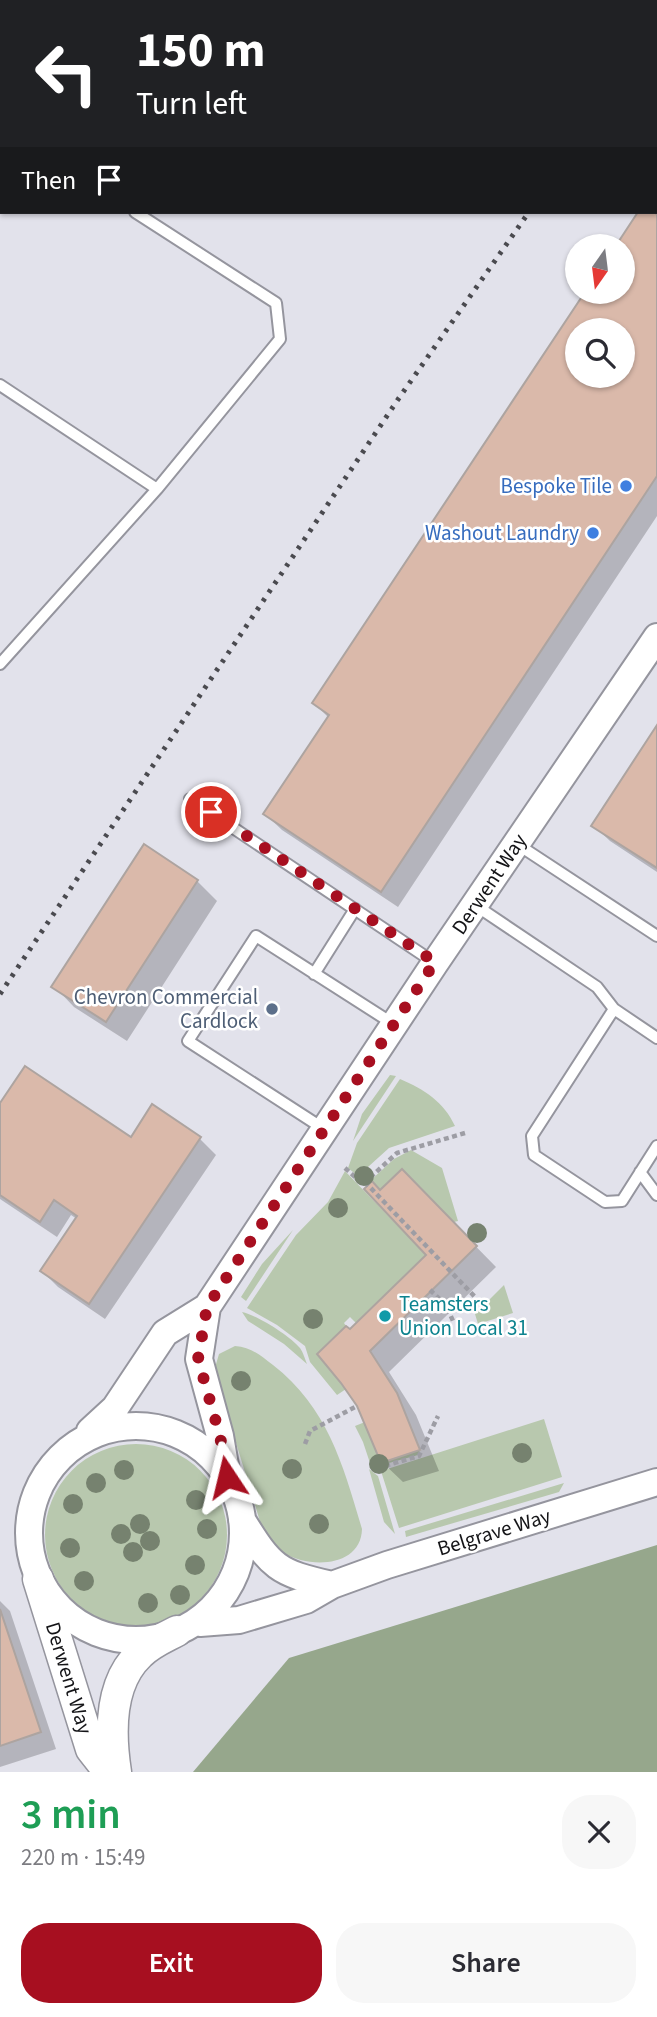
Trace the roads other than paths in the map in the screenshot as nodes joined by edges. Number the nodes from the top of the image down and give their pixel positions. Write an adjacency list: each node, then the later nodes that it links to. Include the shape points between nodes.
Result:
1 (138, 214): 3 (lane, via 276,303 280,339)
2 (0, 385): 3 (lane)
3 (157, 489): 5 (lane)
4 (657, 637): 7 (street, Derwent Way)
5 (0, 664)
6 (190, 799): 9 (lane)
7 (517, 844): 8 (street, Derwent Way); 10 (lane)
8 (475, 905): 11 (street, Derwent Way); 13 (lane, via 597,987)
9 (355, 909): 11 (lane); 12 (lane)
10 (657, 936)
11 (435, 962): 14 (street, Derwent Way)
12 (314, 974): 14 (lane); 16 (lane, via 256,936 188,1041)
13 (614, 1009): 15 (lane); 18 (lane, via 532,1136 534,1155 606,1202 622,1200)
14 (396, 1026): 16 (street, Derwent Way)
15 (657, 1038)
16 (326, 1131): 20 (street, Derwent Way)
17 (657, 1146): 18 (lane)
18 (640, 1172): 19 (lane)
19 (657, 1195)
20 (207, 1307): 21 (street, Derwent Way, via 165,1333 115,1408); 22 (street, Derwent Way, via 198,1359)
21 (78, 1442): 22 (street, via 118,1427 158,1428 195,1444); 25 (street, via 51,1465 30,1509 28,1547)
22 (227, 1477): 24 (street)
23 (657, 1482): 26 (street, Belgrave Way)
24 (242, 1520): 26 (street, via 265,1557 284,1571); 27 (street, via 239,1562 226,1597)
25 (38, 1579): 27 (street, via 65,1614 104,1636 140,1639); 28 (main road, Derwent Way, via 91,1749)
26 (332, 1585): 27 (street, Belgrave Way, via 306,1600 239,1620)
27 (188, 1627): 29 (main road, Derwent Way, via 138,1655 126,1675 113,1714)
28 (109, 1772)
29 (116, 1772)

